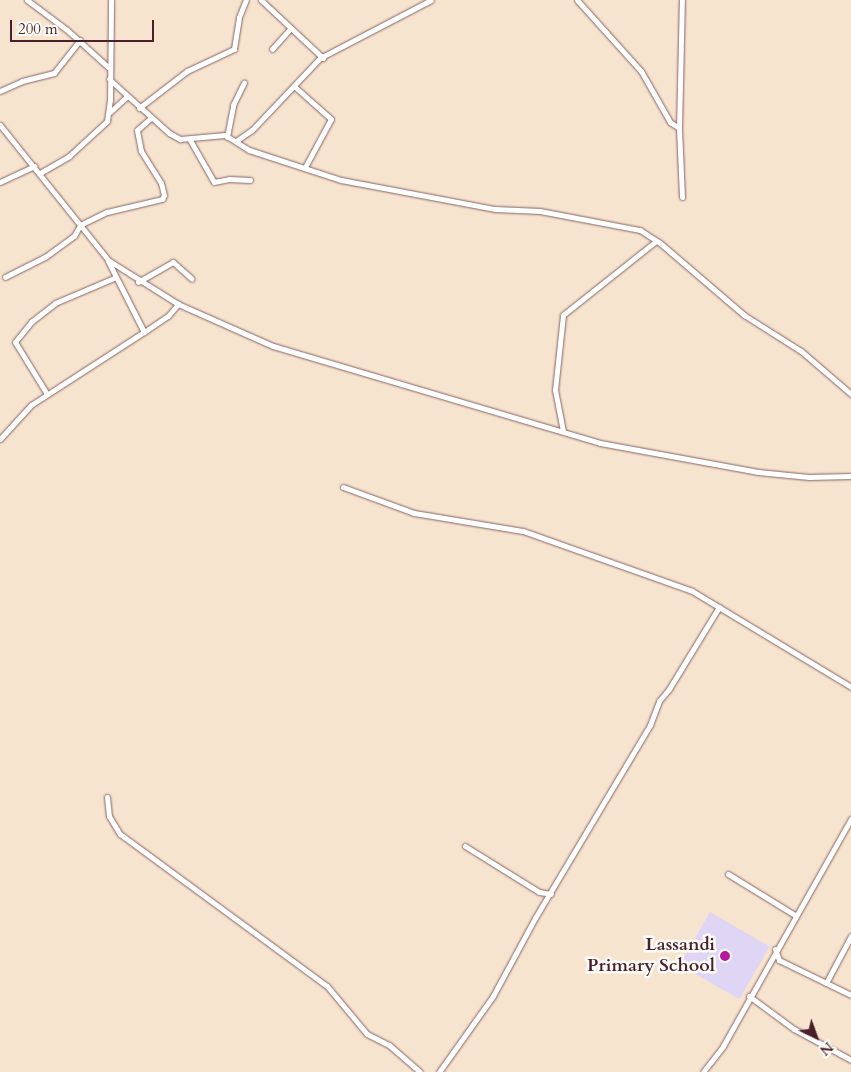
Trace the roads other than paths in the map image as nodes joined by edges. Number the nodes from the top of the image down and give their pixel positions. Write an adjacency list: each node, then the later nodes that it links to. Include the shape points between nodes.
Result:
1 (27, 0): 9 (street)
2 (111, 0): 12 (street)
3 (246, 0): 18 (street, via 239,17 234,49 187,71)
4 (262, 0): 8 (street)
5 (431, 0): 11 (street)
6 (576, 0): 21 (street, via 641,71 670,122)
7 (682, 0): 21 (street)
8 (291, 28): 10 (street); 11 (street)
9 (80, 40): 12 (street); 16 (street, via 54,73)
10 (272, 49)
11 (322, 58): 15 (street)
12 (109, 68): 13 (street)
13 (109, 79): 17 (street); 19 (street)
14 (244, 82): 23 (street, via 233,105)
15 (295, 87): 25 (street); 27 (street, via 331,119)
16 (0, 91)
17 (127, 96): 18 (street); 19 (street)
18 (139, 108): 20 (street)
19 (110, 112): 28 (street, via 100,130 69,156)
20 (151, 118): 24 (street, via 169,133); 32 (street, via 137,130 141,151 161,183 162,199 107,212)
21 (679, 128): 31 (street)
22 (1, 129): 26 (street)
23 (227, 137): 24 (street, via 211,135); 25 (street)
24 (190, 140): 29 (street, via 214,182)
25 (236, 141): 27 (street, via 249,150)
26 (34, 166): 28 (street); 30 (street)
27 (305, 168): 33 (street, via 341,180 495,209 540,211 640,230)
28 (40, 173): 32 (street)
29 (250, 180)
30 (0, 182)
31 (682, 197)
32 (80, 225): 34 (street); 35 (street, via 74,236 45,257)
33 (656, 241): 42 (street, via 744,315 801,351); 43 (street, via 563,315 555,390)
34 (108, 260): 36 (street); 38 (street)
35 (5, 276)
36 (114, 278): 40 (street); 41 (street, via 56,303 31,322 15,342)
37 (192, 279): 38 (street, via 173,262)
38 (138, 282): 39 (street)
39 (178, 304): 40 (street, via 168,316); 43 (street, via 273,346 539,427)
40 (144, 332): 41 (street)
41 (47, 394): 44 (street, via 31,405)
42 (851, 394)
43 (563, 431): 45 (street, via 600,443 758,472 809,477)
44 (0, 439)
45 (851, 476)
46 (343, 487): 47 (street, via 414,513 523,531 692,591)
47 (719, 607): 48 (street); 53 (street, via 659,700 650,725)
48 (851, 687)
49 (108, 797): 63 (street, via 109,816 120,834 327,986 367,1034 389,1045)
50 (851, 819): 54 (street)
51 (466, 846): 53 (street, via 539,892)
52 (728, 874): 54 (street)
53 (551, 894): 64 (street, via 492,996)
54 (795, 915): 56 (street)
55 (851, 936): 59 (street)
56 (775, 949): 57 (street); 58 (street)
57 (779, 960): 58 (street); 59 (street)
58 (766, 966): 61 (street)
59 (826, 983): 60 (street)
60 (851, 995)
61 (749, 996): 62 (street, via 794,1029); 65 (street, via 723,1046)
62 (851, 1060)
63 (420, 1072)
64 (439, 1072)
65 (703, 1072)

